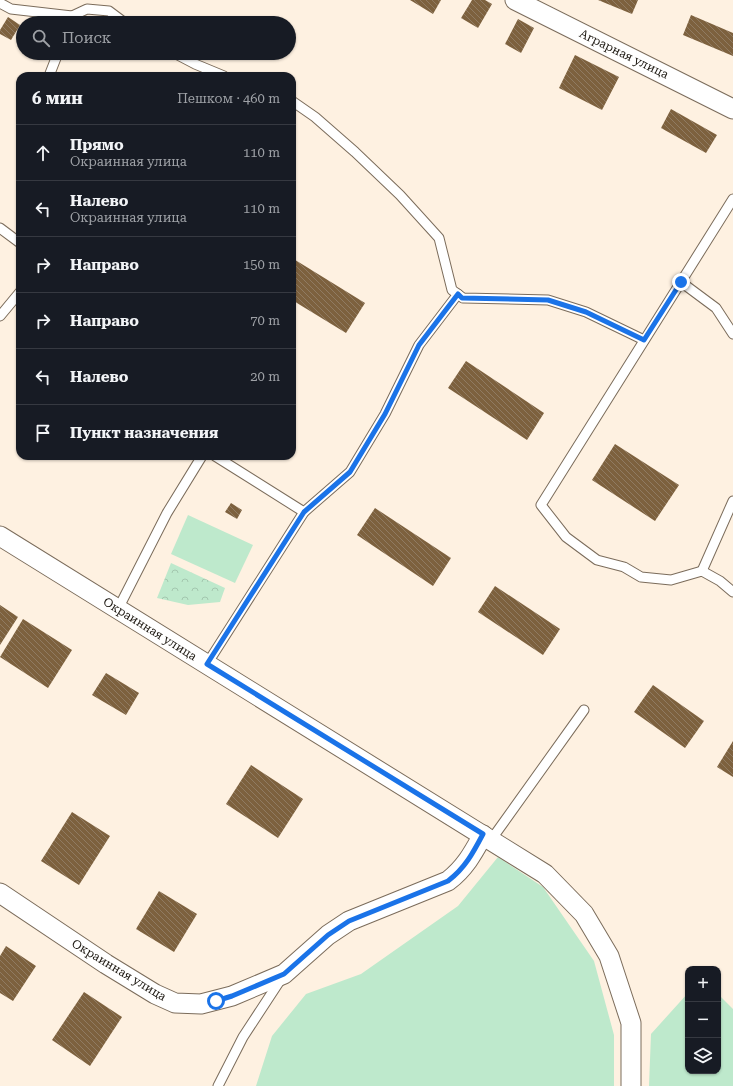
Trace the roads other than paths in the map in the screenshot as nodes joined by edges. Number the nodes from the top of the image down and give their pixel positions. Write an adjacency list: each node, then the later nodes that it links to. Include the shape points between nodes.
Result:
1 (515, 0): 11 (street, Аграрная улица)
2 (0, 3): 3 (lane, via 11,9)
3 (53, 16)
4 (76, 16): 5 (lane, via 88,9 109,11)
5 (116, 16)
6 (55, 60): 8 (lane)
7 (187, 60): 9 (lane)
8 (51, 72)
9 (214, 72)
10 (296, 104): 16 (lane, via 355,152 400,195 439,238 452,290)
11 (733, 108)
12 (733, 199): 15 (lane)
13 (0, 228): 14 (lane)
14 (16, 240)
15 (681, 282): 19 (lane, via 716,308); 20 (lane)
16 (458, 294): 20 (lane, via 462,298 548,300 586,312); 24 (lane, via 419,345 385,414 350,472)
17 (16, 297): 18 (lane)
18 (0, 316)
19 (733, 334)
20 (644, 340): 26 (lane, via 541,504 566,536 598,560 624,567 642,577 671,580)
21 (200, 460): 28 (lane, via 167,514)
22 (221, 460): 24 (lane)
23 (733, 501): 26 (lane)
24 (304, 512): 29 (lane)
25 (0, 536): 28 (street, Окраинная улица)
26 (702, 571): 27 (lane)
27 (733, 592)
28 (118, 609): 29 (street, Окраинная улица)
29 (207, 664): 31 (street, Окраинная улица)
30 (584, 710): 31 (lane)
31 (487, 837): 33 (street, Окраинная улица, via 460,872 448,881 349,921 328,935); 35 (street, Окраинная улица, via 545,874 584,914 608,956 630,1023)
32 (0, 893): 33 (street, Окраинная улица, via 106,964 155,994 175,1003 201,1004 216,1001)
33 (284, 974): 34 (lane, via 243,1037)
34 (218, 1086)
35 (632, 1086)

